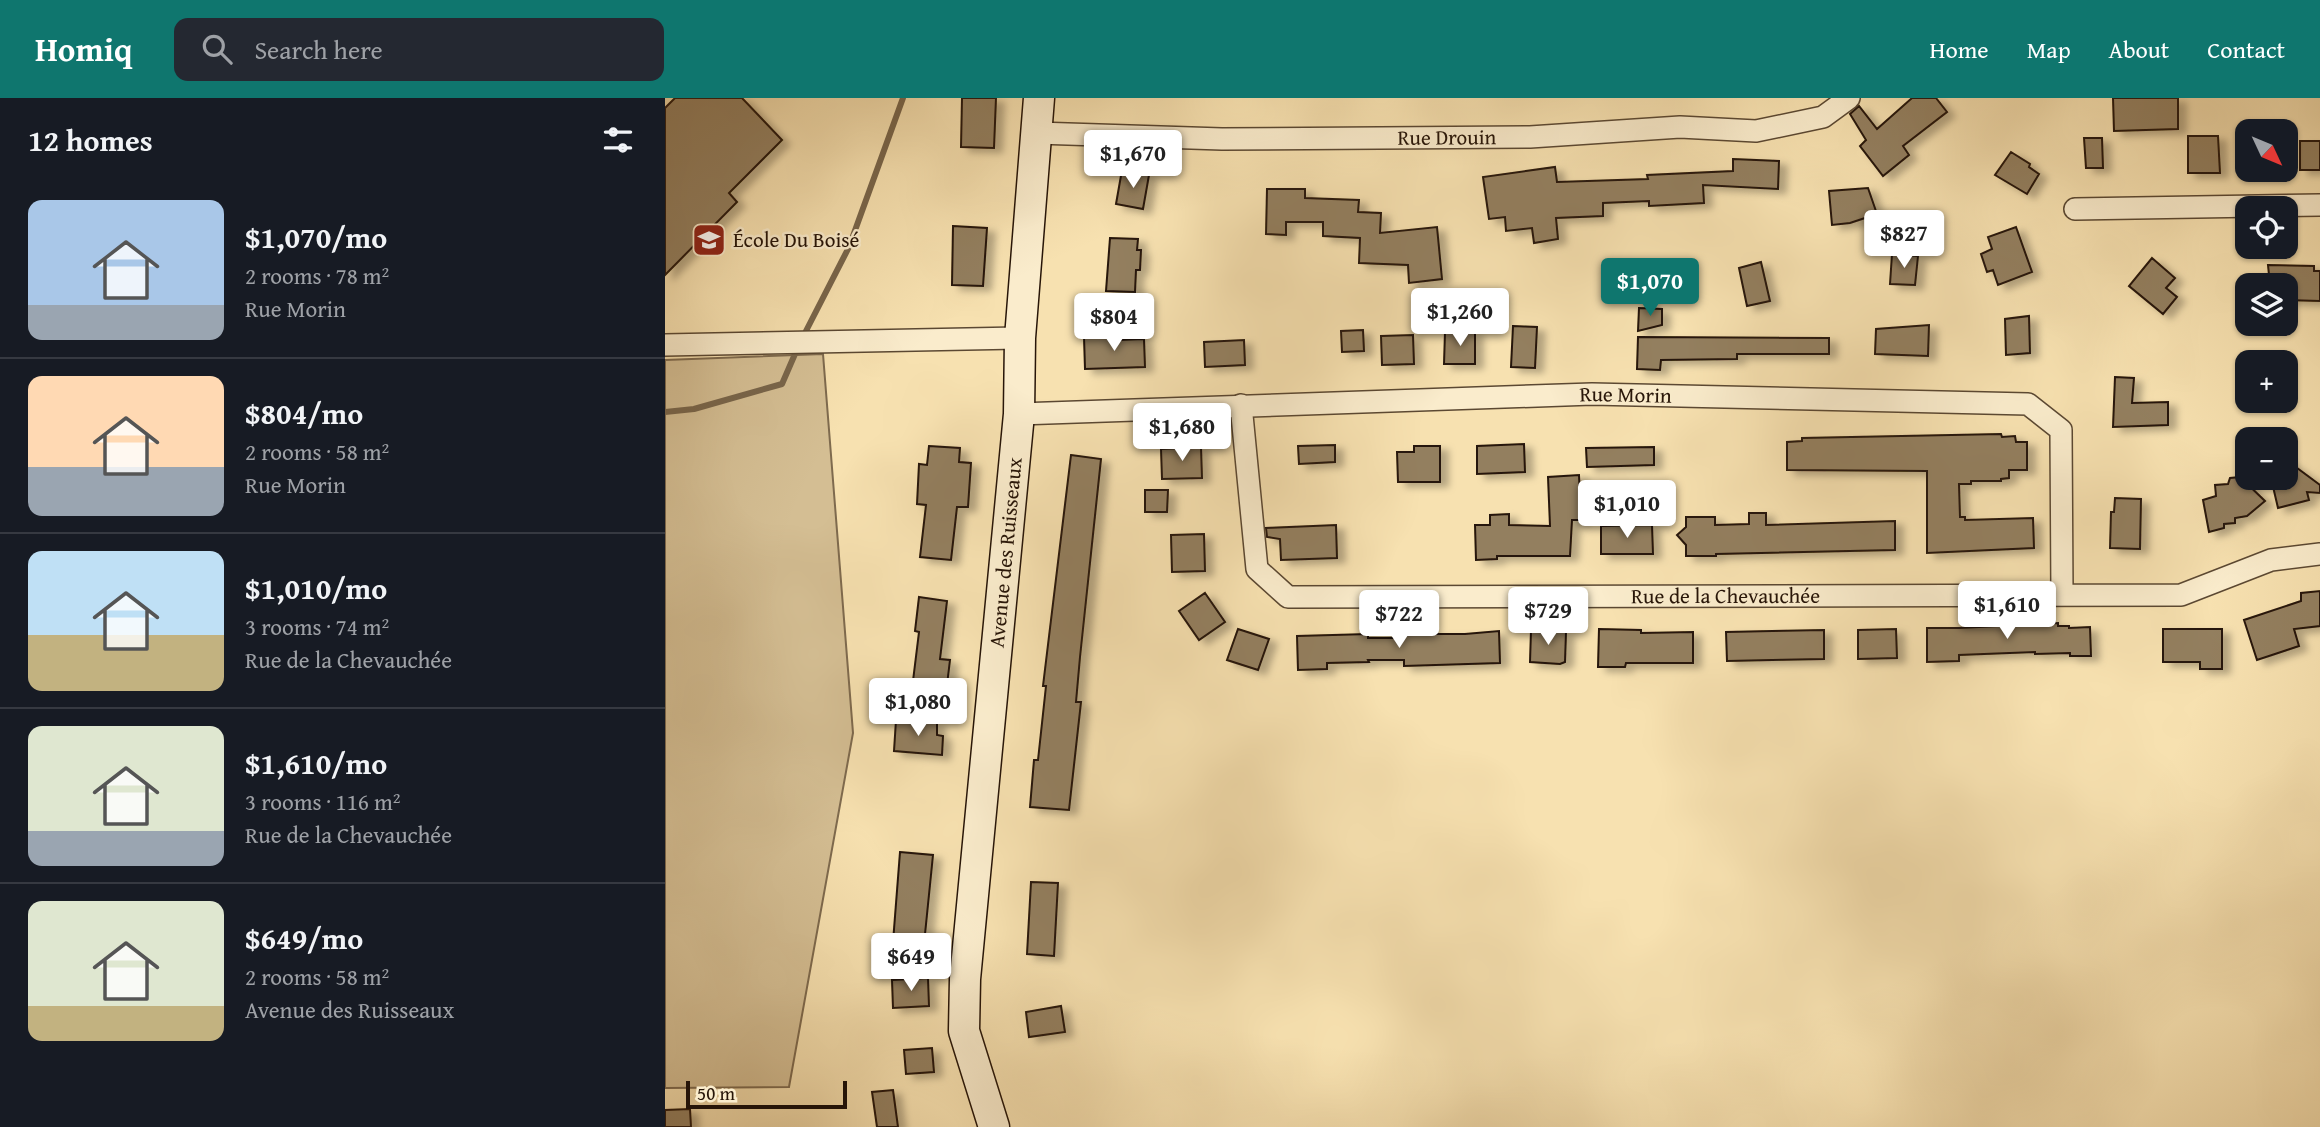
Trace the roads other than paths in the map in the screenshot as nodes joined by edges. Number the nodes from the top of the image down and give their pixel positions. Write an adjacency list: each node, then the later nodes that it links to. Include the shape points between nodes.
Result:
1 (1039, 98): 3 (street, Avenue des Ruisseaux)
2 (1849, 98): 3 (street, Rue Drouin, via 1823,117 1756,131 1679,127 1530,137 1235,139)
3 (1037, 133): 6 (street, Avenue des Ruisseaux)
4 (2320, 205): 5 (street)
5 (2075, 209)
6 (1020, 338): 7 (street); 9 (street, Avenue des Ruisseaux)
7 (665, 345)
8 (1241, 405): 9 (street, Rue Morin); 11 (street, Rue de la Chevauchée, via 1257,569 1288,597); 11 (street, Rue Morin, via 1592,394 2028,404 2061,430)
9 (1019, 414): 12 (street, Avenue des Ruisseaux, via 965,979 964,1031)
10 (2320, 554): 11 (street, Rue de la Chevauchée, via 2271,560 2181,595)
11 (2062, 594)
12 (994, 1127)

